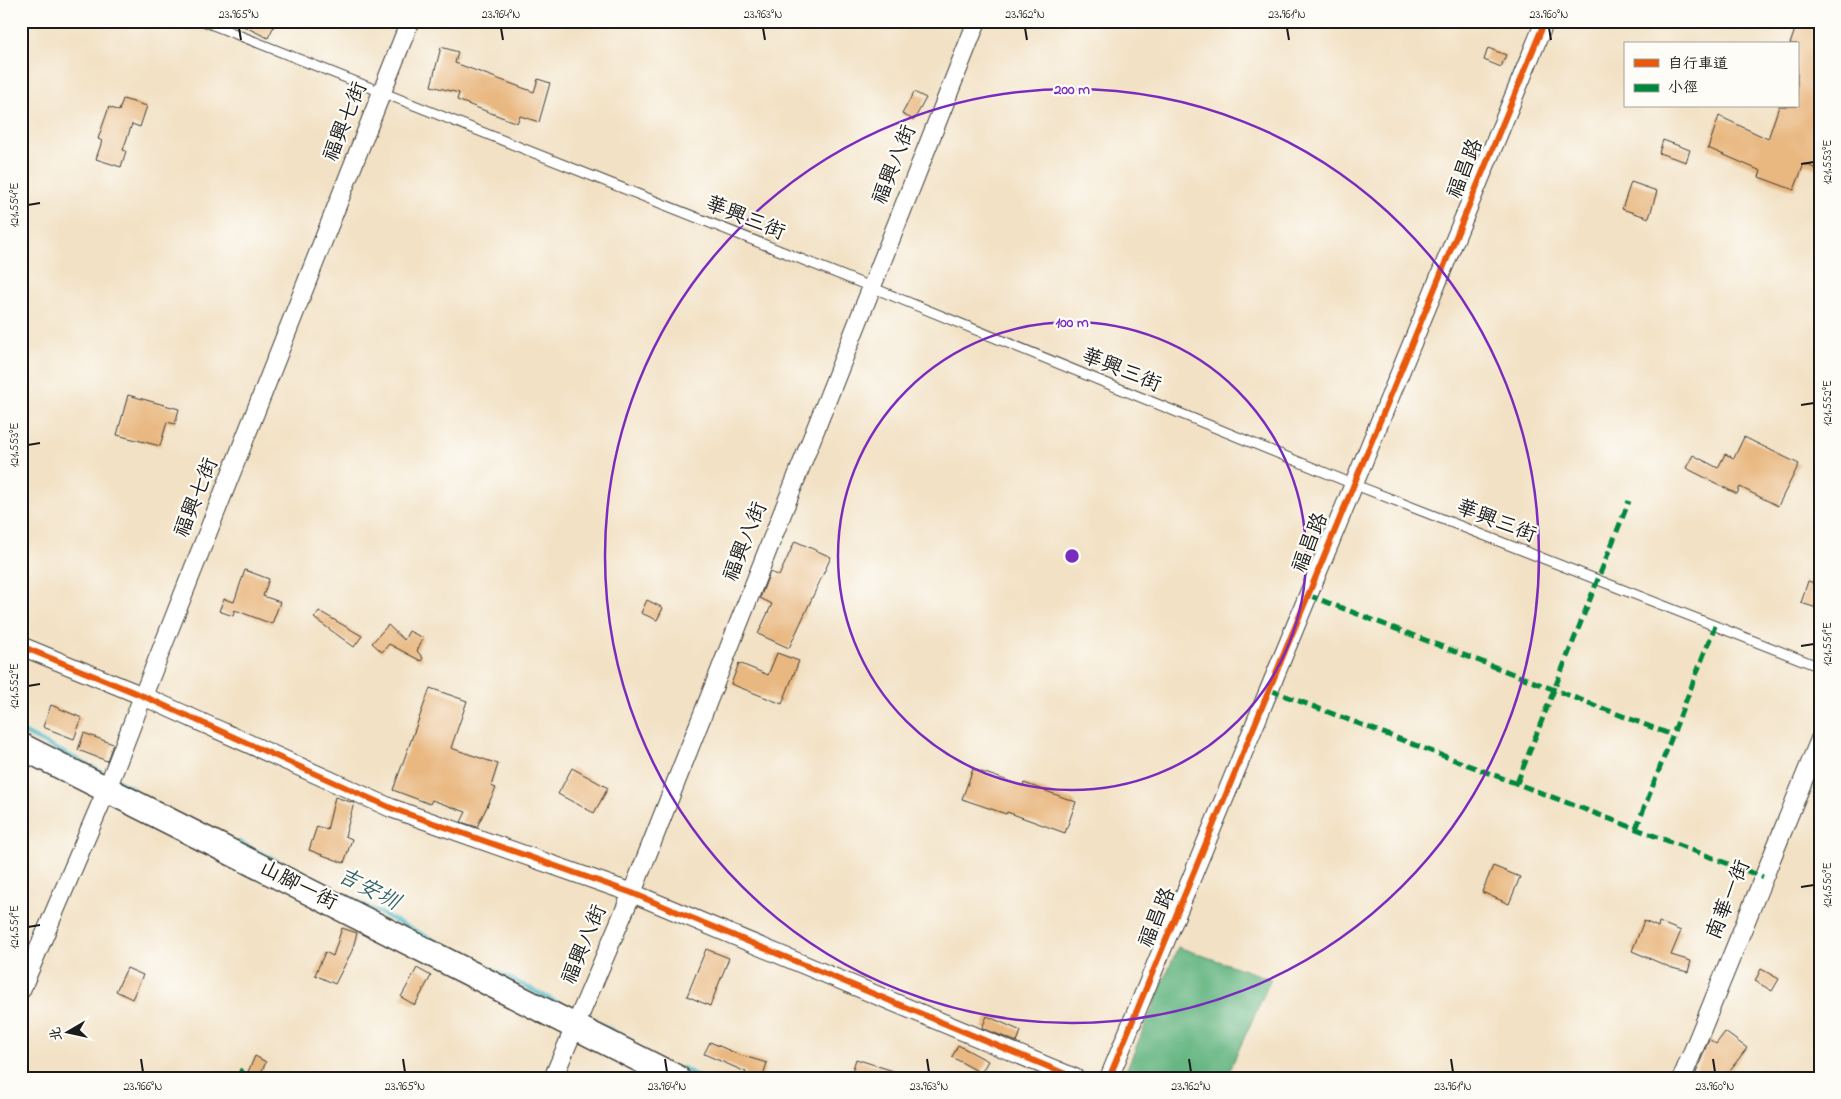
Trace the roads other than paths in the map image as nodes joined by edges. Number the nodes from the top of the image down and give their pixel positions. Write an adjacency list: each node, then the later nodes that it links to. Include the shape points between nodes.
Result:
1 (203, 21): 5 (lane, 華興三街)
2 (410, 21): 5 (street, 福興七街)
3 (977, 21): 6 (street, 福興八街)
4 (1544, 21): 7 (street, 福昌路)
5 (382, 93): 6 (lane, 華興三街); 10 (street, 福興七街)
6 (871, 287): 7 (lane, 華興三街); 14 (street, 福興八街)
7 (1353, 484): 9 (lane, 華興三街); 20 (street, 福昌路)
8 (21, 646): 10 (street)
9 (1820, 668)
10 (143, 696): 13 (street, 福興七街); 14 (street, via 391,808)
11 (1820, 739): 21 (street, 南華一街)
12 (21, 746): 13 (street, 山腳一街)
13 (110, 782): 15 (street, 福興七街); 16 (street, 山腳一街)
14 (632, 892): 16 (street, 福興八街); 19 (street)
15 (21, 990)
16 (579, 1017): 17 (street, 福興八街); 18 (street, 山腳一街)
17 (553, 1078)
18 (677, 1078)
19 (1075, 1078)
20 (1109, 1078)
21 (1682, 1078)

